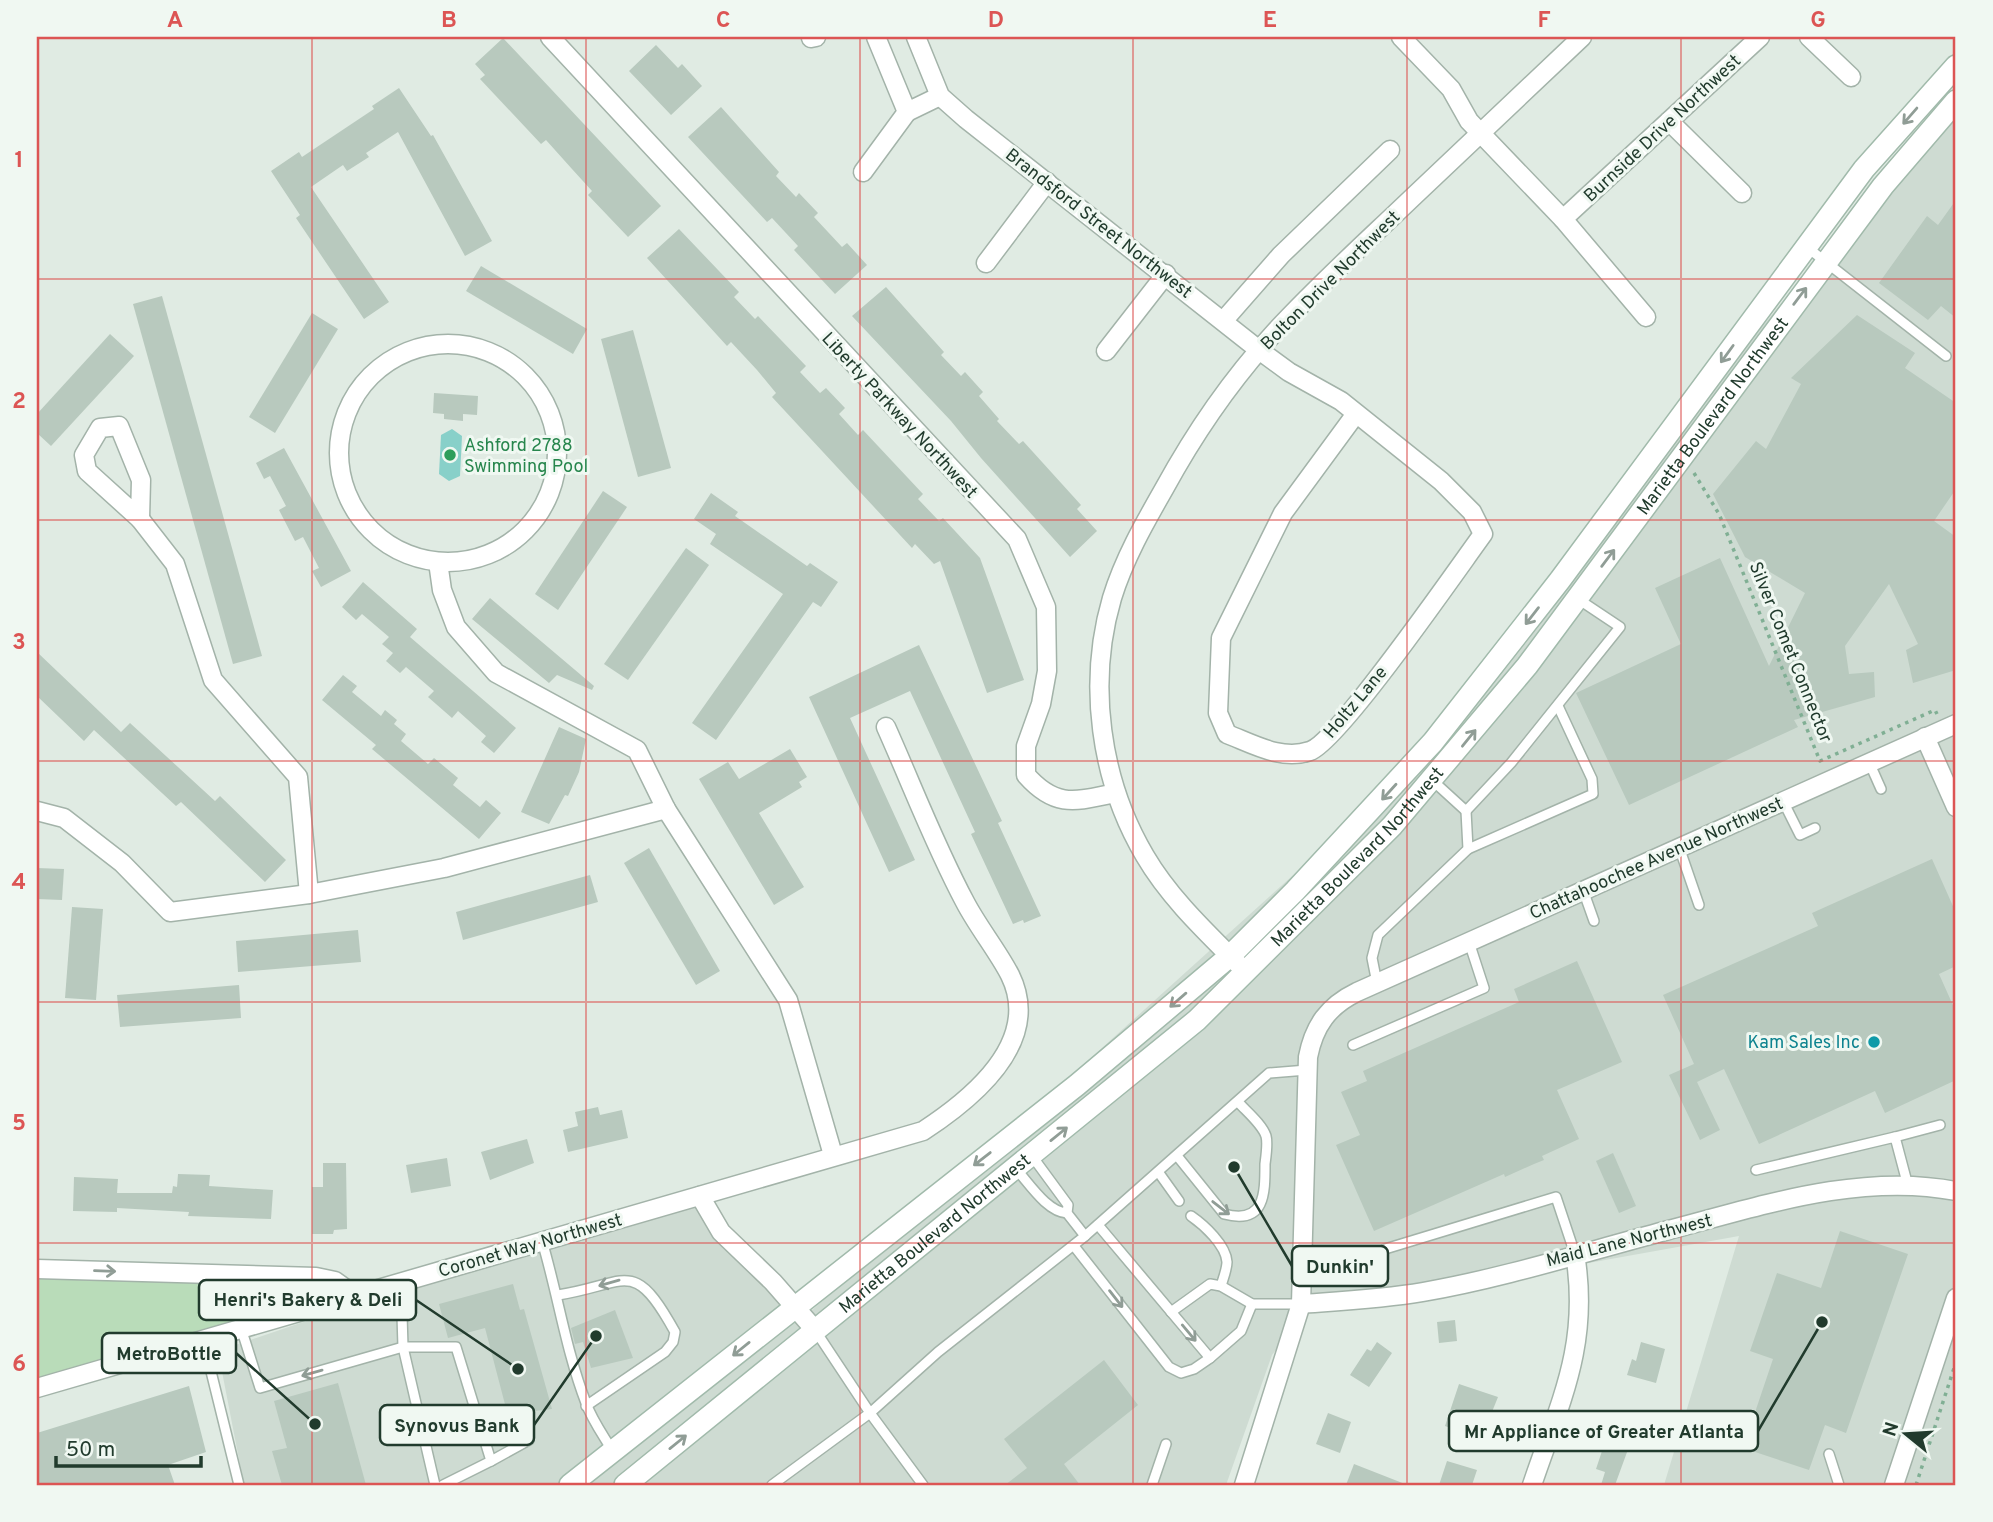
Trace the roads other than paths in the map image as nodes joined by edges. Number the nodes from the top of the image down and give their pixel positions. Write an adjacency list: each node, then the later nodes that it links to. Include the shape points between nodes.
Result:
1 (550, 37): 42 (street, Liberty Parkway Northwest, via 1017,539 1046,607 1047,671 1026,746 1026,775 1041,791 1063,801)
2 (876, 37): 12 (street)
3 (916, 37): 10 (street)
4 (1401, 37): 16 (street, via 1451,89)
5 (1583, 37): 16 (street, Bolton Drive Northwest)
6 (1760, 37): 13 (street, Burnside Drive Northwest)
7 (1809, 37): 9 (street)
8 (1956, 66): 22 (main road, one-way to 22, via 1864,169)
9 (1851, 78)
10 (940, 96): 12 (street); 19 (street, Brandsford Street Northwest)
11 (1956, 101): 15 (main road, Marietta Boulevard Northwest)
12 (907, 112): 18 (street)
13 (1669, 121): 20 (street); 21 (street, Burnside Drive Northwest)
14 (1956, 122): 15 (lane)
15 (1934, 124): 24 (main road, Marietta Boulevard Northwest)
16 (1480, 133): 21 (street); 28 (street, Bolton Drive Northwest, via 1306,298)
17 (1390, 150): 27 (street, via 1281,255)
18 (863, 172)
19 (1047, 182): 23 (street); 25 (street, Brandsford Street Northwest)
20 (1742, 193)
21 (1563, 219): 26 (street)
22 (1807, 246): 24 (lane); 56 (main road, one-way to 56, via 1560,580 1433,742)
23 (986, 263)
24 (1825, 263): 30 (lane); 34 (main road, Marietta Boulevard Northwest, one-way to 24)
25 (1166, 274): 27 (street, Brandsford Street Northwest); 29 (street)
26 (1646, 317)
27 (1224, 320): 28 (street, Brandsford Street Northwest)
28 (1259, 350): 31 (street, Holtz Lane, via 1341,401); 42 (street, Bolton Drive Northwest, via 1181,457 1133,545 1112,597 1100,693)
29 (1106, 351)
30 (1946, 356)
31 (1355, 415): 31 (street, Holtz Lane, via 1440,481 1472,512 1483,534 1394,657 1334,730 1312,751 1283,755 1227,734 1218,713 1221,638 1283,513)
32 (140, 519): 32 (street, via 87,471 84,455 100,428 119,426 127,443 141,480); 52 (street, via 175,564 214,680 298,777)
33 (438, 562): 33 (street, via 396,550 363,522 343,483 340,439 355,398 384,365 423,347 466,345 505,360 536,388 554,426 556,467 543,507 516,538 480,558); 45 (street, via 442,590 456,627 496,673 637,750)
34 (1578, 599): 35 (lane, via 1620,627); 40 (main road, Marietta Boulevard Northwest, one-way to 34)
35 (1558, 706): 47 (lane); 50 (lane, via 1592,779 1593,794)
36 (886, 727): 64 (street, Coronet Way Northwest, via 965,903 1010,976 1019,1005 1012,1043 985,1083 960,1107 923,1131)
37 (1950, 727): 38 (street, Chattahoochee Avenue Northwest)
38 (1926, 737): 39 (street, Chattahoochee Avenue Northwest); 44 (street)
39 (1869, 762): 41 (lane); 43 (street, Chattahoochee Avenue Northwest)
40 (1432, 780): 47 (lane); 57 (main road, Marietta Boulevard Northwest)
41 (1881, 789)
42 (1116, 793): 56 (street, Bolton Drive Northwest, via 1144,855 1160,878)
43 (1783, 801): 48 (lane, via 1800,835); 49 (street, Chattahoochee Avenue Northwest)
44 (1956, 807)
45 (666, 809): 52 (street, via 444,869); 64 (street, via 788,1000)
46 (37, 811): 52 (street, via 64,818 122,863 170,912)
47 (1466, 811): 50 (lane)
48 (1815, 828)
49 (1679, 847): 51 (street, Chattahoochee Avenue Northwest); 53 (lane)
50 (1468, 849): 58 (lane, via 1378,935 1372,958)
51 (1583, 890): 54 (lane); 55 (street, Chattahoochee Avenue Northwest)
52 (309, 894)
53 (1699, 905)
54 (1594, 921)
55 (1469, 942): 58 (street, Chattahoochee Avenue Northwest); 59 (lane, via 1484,988)
56 (1230, 956): 57 (street, Bolton Drive Northwest); 89 (main road, one-way to 89, via 1077,1085)
57 (1247, 973): 66 (main road, Marietta Boulevard Northwest, one-way to 57)
58 (1377, 983): 60 (street, Chattahoochee Avenue Northwest, via 1328,1011 1312,1037)
59 (1353, 1045)
60 (1307, 1070): 61 (lane, via 1269,1073); 88 (street, Chattahoochee Avenue Northwest)
61 (1238, 1101): 65 (lane); 65 (lane, one-way to 61, via 1224,1214 1235,1217 1255,1211 1265,1189 1266,1136)
62 (1940, 1125): 63 (lane)
63 (1895, 1137): 67 (lane); 69 (lane)
64 (832, 1156): 71 (street, Coronet Way Northwest)
65 (1178, 1157): 68 (lane)
66 (1024, 1162): 73 (lane, via 1068,1205); 73 (lane, via 1050,1206); 92 (main road, Marietta Boulevard Northwest)
67 (1756, 1170)
68 (1159, 1173): 72 (lane); 75 (lane)
69 (1908, 1186): 70 (street, Maid Lane Northwest); 80 (street, Maid Lane Northwest, via 1850,1188 1766,1205)
70 (1956, 1192)
71 (700, 1196): 77 (street, Coronet Way Northwest); 89 (street, via 721,1232)
72 (1182, 1199)
73 (1067, 1213): 76 (lane)
74 (1194, 1213): 83 (lane, via 1222,1248 1227,1262)
75 (1098, 1225): 76 (lane); 90 (lane)
76 (1085, 1236): 78 (lane)
77 (542, 1241): 82 (street, Coronet Way Northwest); 84 (lane)
78 (1074, 1246): 95 (lane, one-way to 95, via 1169,1367 1181,1373); 98 (lane, via 938,1352)
79 (1385, 1249): 80 (lane, via 1556,1197)
80 (1576, 1254): 88 (street, Maid Lane Northwest, via 1424,1292); 113 (street, via 1581,1315 1577,1347)
81 (37, 1269): 85 (street, one-way to 85, via 316,1277 335,1281)
82 (401, 1283): 85 (street, Coronet Way Northwest); 94 (lane)
83 (1221, 1286): 87 (lane); 90 (lane, via 1210,1284)
84 (558, 1295): 97 (lane, via 567,1345); 97 (lane, one-way to 84, via 665,1352 675,1332 642,1284 635,1281 612,1281)
85 (356, 1296): 91 (street, Coronet Way Northwest)
86 (1956, 1298): 115 (street)
87 (1252, 1304): 88 (lane); 95 (lane, via 1241,1331)
88 (1301, 1304): 112 (street, Chattahoochee Avenue Northwest)
89 (794, 1306): 92 (street); 101 (main road, one-way to 101)
90 (1171, 1312): 95 (lane, one-way to 95)
91 (241, 1328): 93 (street, Coronet Way Northwest); 94 (lane, one-way to 91, via 260,1388)
92 (815, 1330): 98 (lane); 108 (main road, Marietta Boulevard Northwest, one-way to 92)
93 (203, 1339): 96 (street, Coronet Way Northwest); 104 (lane)
94 (403, 1348): 103 (lane, via 456,1347); 105 (lane)
95 (1210, 1358)
96 (37, 1388)
97 (586, 1406): 101 (lane)
98 (870, 1413): 109 (lane); 110 (lane)
99 (529, 1440): 103 (lane)
100 (1166, 1444): 111 (lane)
101 (613, 1451): 107 (main road)
102 (1829, 1454): 114 (lane)
103 (491, 1461): 106 (lane)
104 (239, 1485)
105 (435, 1485)
106 (443, 1485)
107 (570, 1485)
108 (625, 1485)
109 (772, 1485)
110 (923, 1485)
111 (1152, 1485)
112 (1244, 1485)
113 (1532, 1485)
114 (1839, 1485)
115 (1894, 1485)

